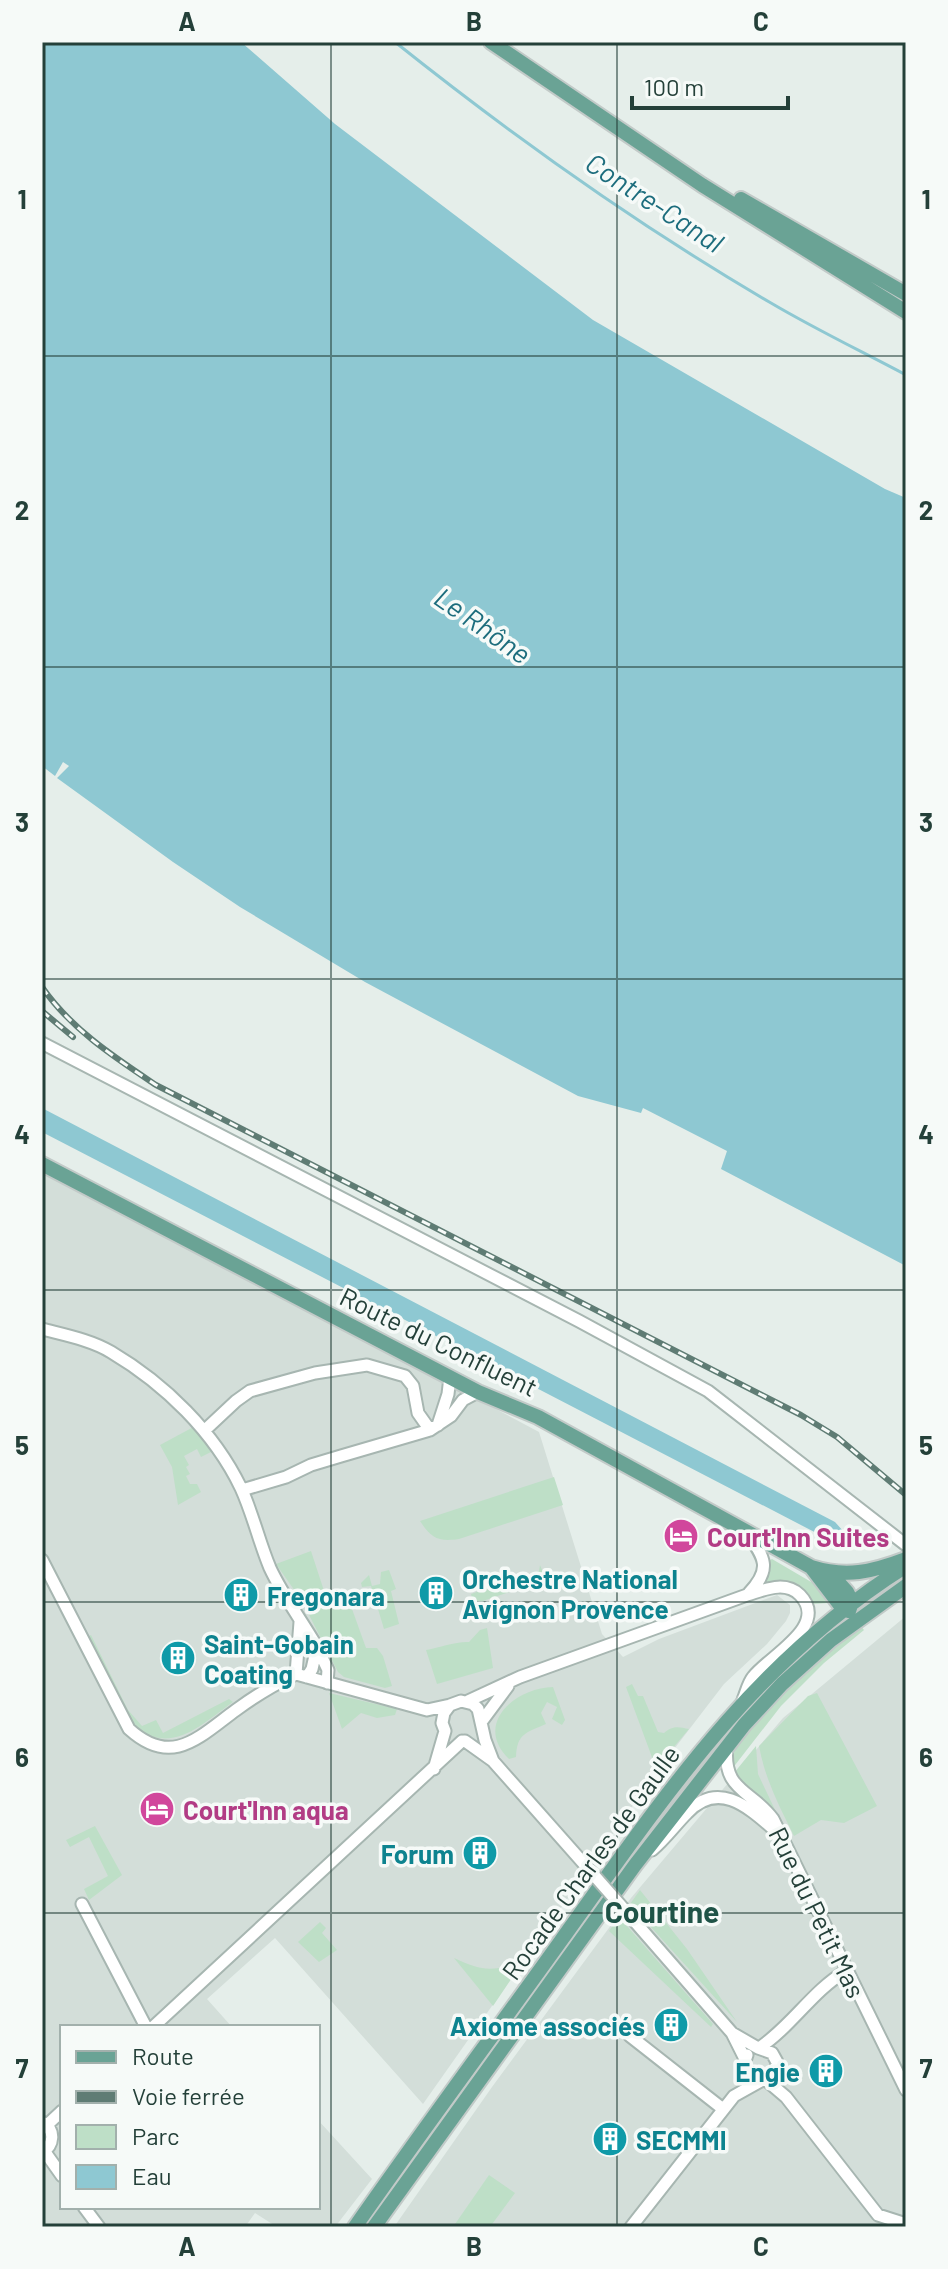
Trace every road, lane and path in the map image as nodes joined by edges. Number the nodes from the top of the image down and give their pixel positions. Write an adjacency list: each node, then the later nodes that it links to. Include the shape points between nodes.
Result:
1 (491, 42): 2 (main road)
2 (619, 130): 3 (main road); 4 (main road)
3 (906, 294)
4 (906, 309)
5 (42, 1043): 14 (street, via 708,1391)
6 (42, 1164): 8 (main road, Route du Confluent)
7 (42, 1329): 11 (street, via 110,1351)
8 (450, 1377): 9 (main road, Route du Confluent); 10 (street)
9 (478, 1392): 10 (street); 13 (main road, Route du Confluent, via 538,1417)
10 (434, 1428): 11 (street, via 418,1413 413,1386 405,1376 367,1365 250,1391); 12 (street)
11 (205, 1430): 12 (street)
12 (242, 1490): 24 (street, via 271,1570)
13 (747, 1532): 18 (main road, Route du Confluent); 21 (street, via 764,1569)
14 (906, 1545)
15 (906, 1559): 19 (main road, via 860,1573)
16 (42, 1560): 26 (street, via 129,1729 149,1744 189,1744 261,1693)
17 (906, 1566): 22 (main road, Rocade Charles de Gaulle)
18 (811, 1567): 19 (main road); 22 (main road)
19 (829, 1572): 22 (main road, via 847,1592)
20 (906, 1586): 23 (main road, Rocade Charles de Gaulle)
21 (747, 1595): 27 (street); 31 (street, via 787,1587 801,1596 808,1610 804,1627 752,1677)
22 (848, 1607): 23 (main road); 29 (main road, via 842,1622 804,1653); 31 (main road, Rocade Charles de Gaulle)
23 (872, 1610): 29 (main road, Rocade Charles de Gaulle)
24 (300, 1622): 25 (street); 26 (street)
25 (317, 1647): 26 (street, via 312,1669); 28 (street, via 328,1670)
26 (302, 1676): 28 (street)
27 (511, 1682): 30 (street); 34 (street)
28 (327, 1683): 33 (street)
29 (782, 1684): 37 (main road, Rocade Charles de Gaulle)
30 (468, 1701): 32 (street); 34 (street, via 478,1709)
31 (742, 1702): 63 (main road, Rocade Charles de Gaulle, via 640,1831)
32 (450, 1705): 33 (street); 35 (street)
33 (427, 1710): 35 (street)
34 (482, 1724): 36 (street, via 475,1737); 38 (street)
35 (443, 1727): 36 (street, via 452,1738); 39 (street)
36 (464, 1741): 38 (street); 39 (street)
37 (728, 1744): 40 (street, Rue du Petit Mas, via 726,1764 736,1786 763,1805); 41 (main road, Rocade Charles de Gaulle)
38 (493, 1761): 47 (street, bridge)
39 (434, 1769): 45 (street)
40 (779, 1834): 41 (street, via 749,1808 728,1798 713,1798 688,1811); 43 (street, Rue du Petit Mas)
41 (635, 1865): 64 (main road, Rocade Charles de Gaulle)
42 (82, 1904): 44 (street)
43 (846, 1971): 46 (street, via 805,2003); 53 (street, Rue du Petit Mas)
44 (145, 2025)
45 (155, 2025)
46 (784, 2030): 49 (street); 50 (street)
47 (732, 2033): 49 (street); 51 (street)
48 (630, 2036): 55 (street)
49 (758, 2048): 50 (street); 51 (street)
50 (775, 2056): 52 (street, via 775,2073)
51 (745, 2064): 52 (street, via 751,2078); 54 (street)
52 (763, 2080): 54 (street); 60 (street, via 786,2097)
53 (906, 2090)
54 (734, 2096): 55 (street)
55 (723, 2109): 65 (street)
56 (44, 2123): 57 (street, via 52,2139)
57 (43, 2153): 58 (street)
58 (60, 2174)
59 (86, 2209): 62 (street)
60 (878, 2221): 61 (street)
61 (906, 2224)
62 (99, 2227)
63 (355, 2227)
64 (374, 2227)
65 (631, 2227)

